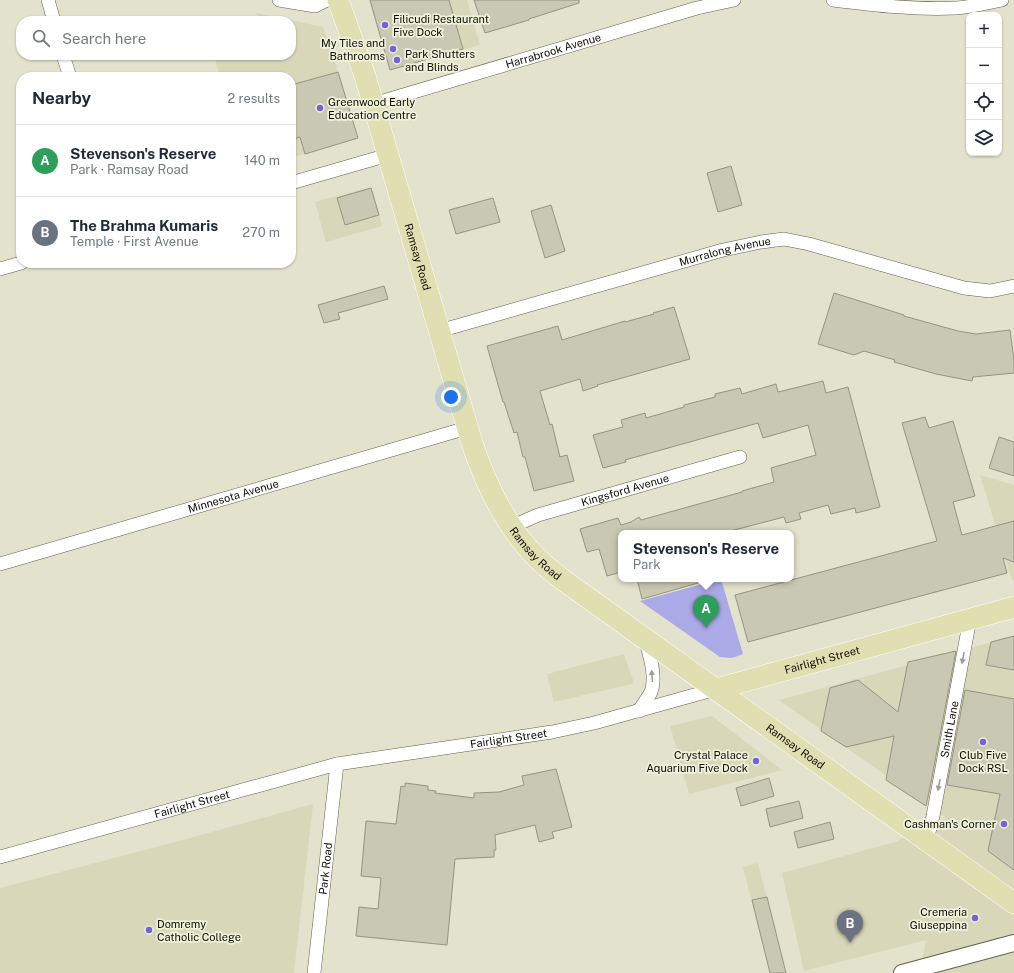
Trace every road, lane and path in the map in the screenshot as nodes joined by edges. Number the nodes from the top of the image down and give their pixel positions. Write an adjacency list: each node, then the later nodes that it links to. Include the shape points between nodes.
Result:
1 (48, 0): 8 (street)
2 (279, 0): 3 (street, via 315,6)
3 (327, 0)
4 (338, 0): 11 (main road, Ramsay Road)
5 (734, 0): 11 (street, Harrabrook Avenue, via 697,8)
6 (833, 0): 7 (street, via 912,8 958,8)
7 (1002, 0)
8 (53, 16)
9 (65, 60): 10 (street)
10 (69, 72)
11 (373, 104): 12 (main road, Ramsay Road)
12 (388, 155): 13 (street); 17 (main road, Ramsay Road)
13 (296, 182)
14 (16, 264): 15 (street)
15 (0, 269)
16 (1014, 286): 17 (street, Murralong Avenue, via 990,292 964,288 784,239 723,250)
17 (439, 331): 18 (main road, Ramsay Road)
18 (467, 428): 20 (main road, Ramsay Road, via 493,497); 21 (street, Minnesota Avenue)
19 (740, 457): 20 (street, Kingsford Avenue, via 538,515)
20 (511, 526): 24 (main road, Ramsay Road, via 537,558 557,576)
21 (0, 564)
22 (1014, 607): 23 (main road, Fairlight Street)
23 (970, 619): 25 (main road, Fairlight Street); 28 (street, Smith Lane, one-way to 28)
24 (645, 638): 25 (main road, Ramsay Road); 26 (street, one-way to 24, via 652,684)
25 (716, 689): 26 (street, Fairlight Street); 28 (main road, Ramsay Road)
26 (639, 711): 27 (street, Fairlight Street, via 552,732)
27 (337, 764): 29 (street, Fairlight Street); 32 (street, Park Road)
28 (927, 840): 30 (main road, Ramsay Road)
29 (0, 857)
30 (1014, 903)
31 (1014, 943): 33 (street)
32 (314, 973)
33 (902, 973)

